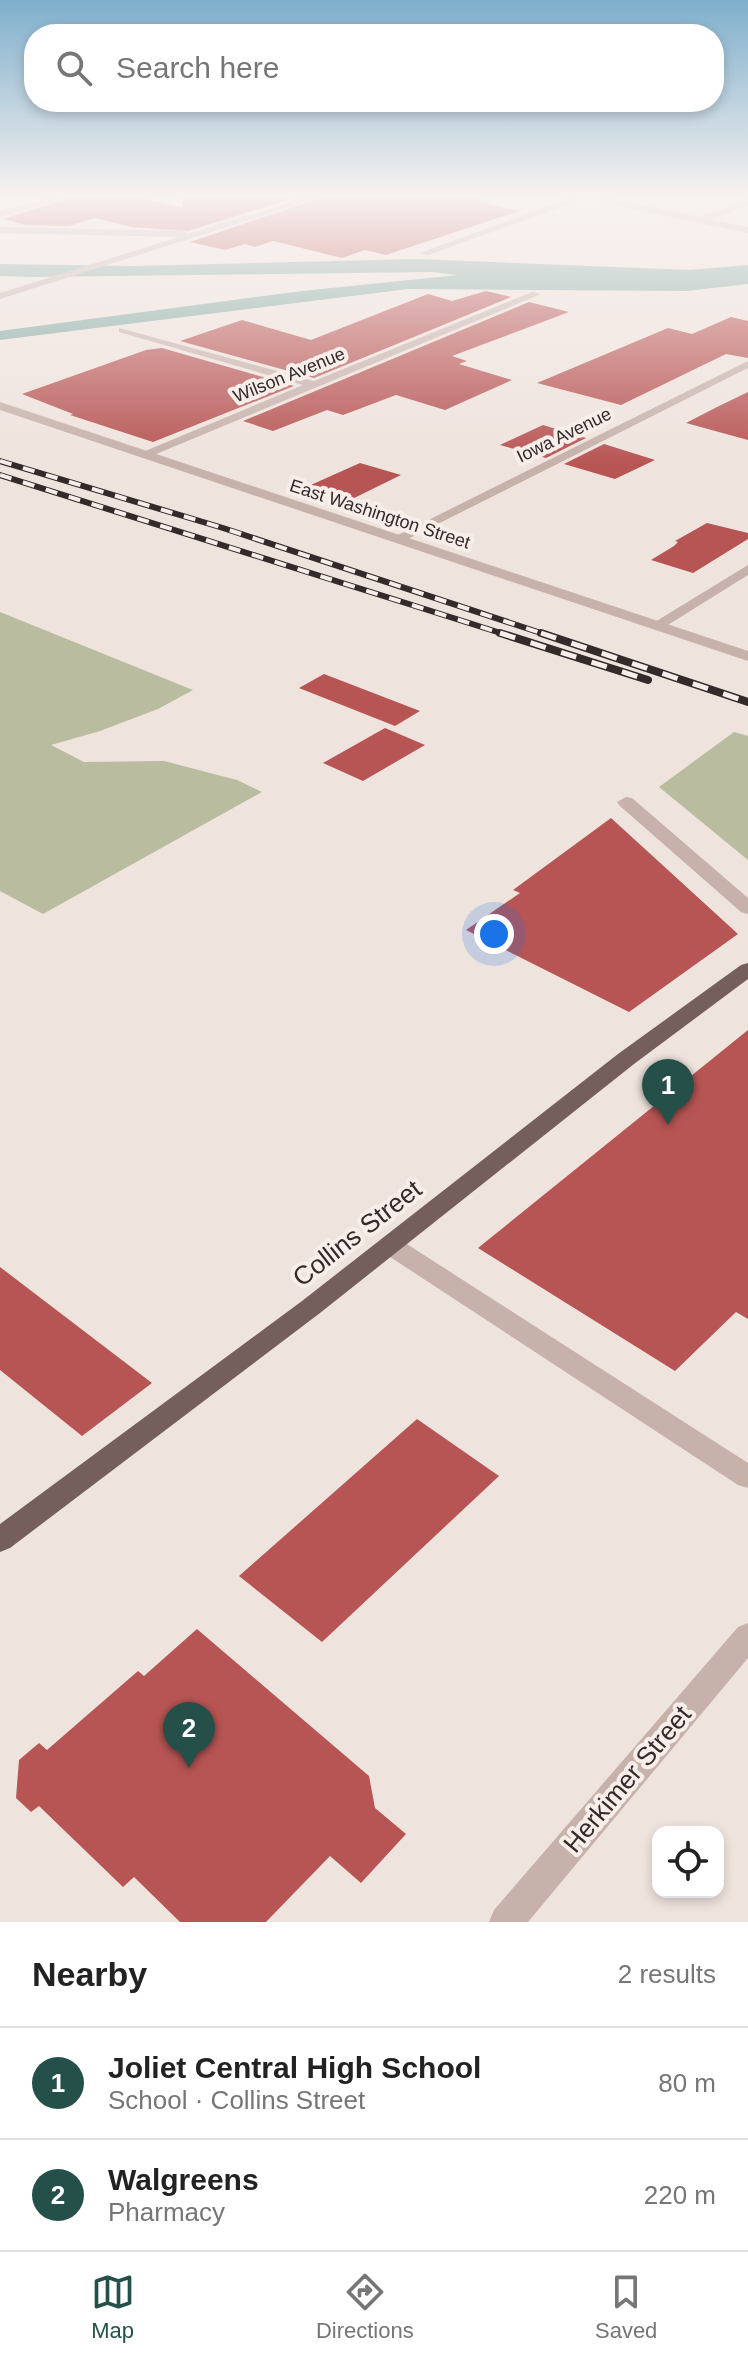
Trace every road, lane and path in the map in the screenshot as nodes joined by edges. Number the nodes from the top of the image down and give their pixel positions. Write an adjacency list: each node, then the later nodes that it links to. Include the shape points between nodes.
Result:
1 (33, 286): 3 (street)
2 (536, 294): 6 (street, Wilson Avenue)
3 (0, 296)
4 (123, 330): 6 (street)
5 (748, 364): 9 (street, Iowa Avenue)
6 (313, 384): 8 (street, Wilson Avenue)
7 (0, 406): 8 (street, East Washington Street)
8 (144, 454): 9 (street, East Washington Street)
9 (397, 539): 11 (street, East Washington Street)
10 (748, 569): 11 (street)
11 (658, 625): 12 (street, East Washington Street)
12 (748, 656)
13 (626, 802): 14 (street)
14 (748, 908)
15 (748, 969): 16 (main road, Collins Street)
16 (390, 1245): 17 (street); 18 (main road, Collins Street)
17 (748, 1477)
18 (0, 1540)
19 (748, 1636): 20 (street, Herkimer Street)
20 (506, 1922)

